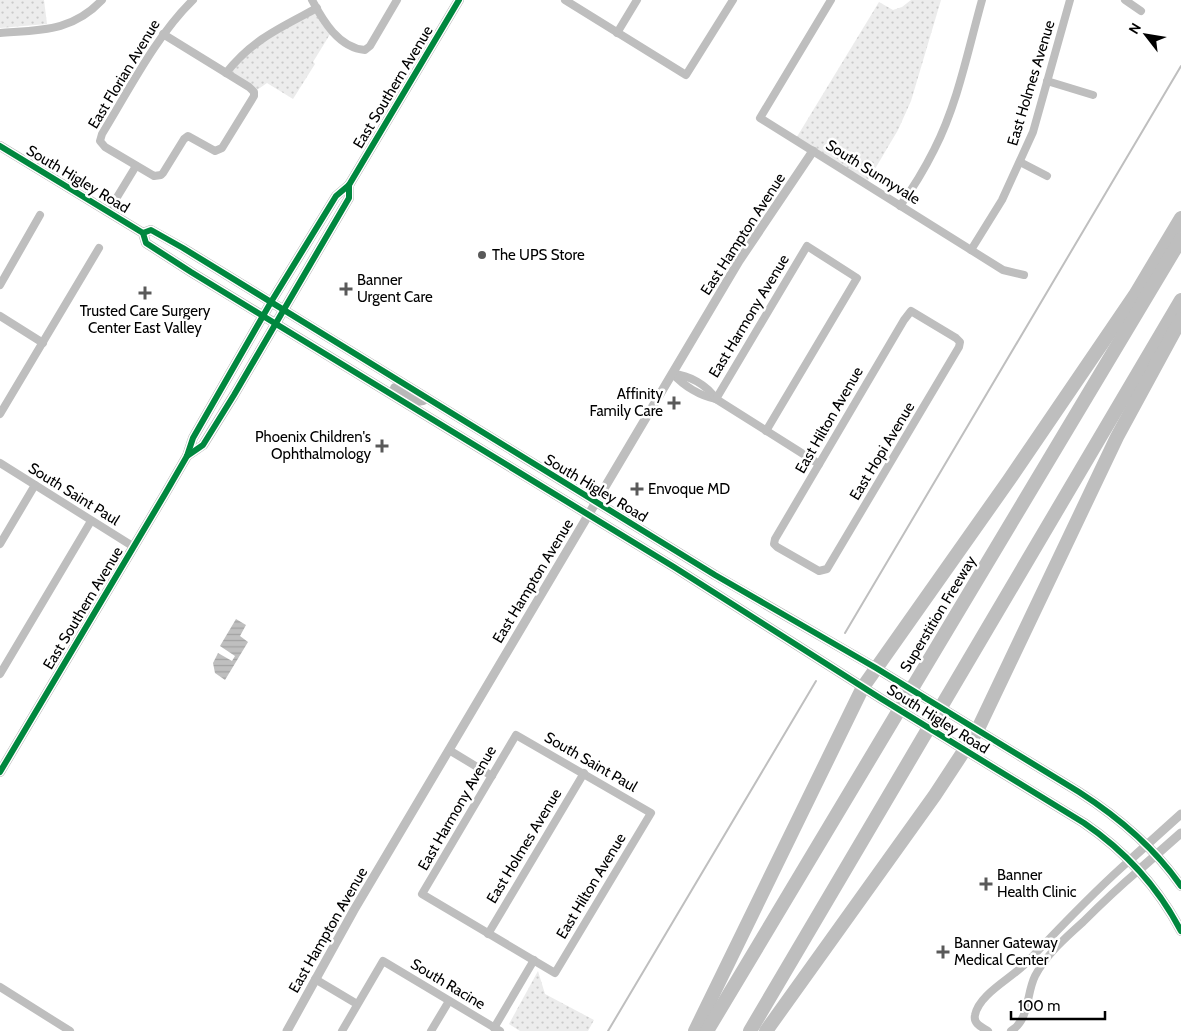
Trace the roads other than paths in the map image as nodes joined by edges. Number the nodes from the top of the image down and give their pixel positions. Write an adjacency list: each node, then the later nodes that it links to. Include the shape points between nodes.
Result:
1 (102, 0): 15 (street, via 87,14 65,26)
2 (193, 0): 17 (street, East Florian Avenue)
3 (312, 0): 13 (street)
4 (397, 0): 13 (street, via 365,50 358,49 332,31)
5 (459, 0): 26 (main road, East Southern Avenue)
6 (565, 0): 16 (street)
7 (637, 0): 16 (street)
8 (733, 0): 16 (street, via 686,75)
9 (831, 0): 22 (street, South Sunnyvale, via 760,118)
10 (982, 0): 27 (street, via 962,76 935,149)
11 (1070, 0): 19 (street, East Holmes Avenue)
12 (1125, 0): 14 (street)
13 (317, 8): 18 (street, via 252,44)
14 (1141, 11)
15 (0, 33)
16 (618, 33)
17 (163, 34): 18 (street); 24 (street, East Florian Avenue, via 100,141)
18 (226, 73): 24 (street, via 254,92 222,148 215,151 188,136 158,176)
19 (1048, 81): 20 (street); 23 (street, East Holmes Avenue)
20 (1094, 95)
21 (1, 149): 28 (main road, South Higley Road)
22 (813, 151): 27 (street, South Sunnyvale); 46 (street, East Hampton Avenue, via 739,261)
23 (1020, 162): 25 (street); 34 (street, East Holmes Avenue, via 1002,200)
24 (136, 166): 28 (street)
25 (1047, 176)
26 (348, 186): 38 (main road, East Southern Avenue, via 336,196); 39 (main road, East Southern Avenue, via 349,198)
27 (900, 206): 34 (street, South Sunnyvale)
28 (108, 212): 31 (main road, South Higley Road)
29 (40, 215): 36 (street)
30 (1181, 218): 66 (highway, via 1135,295)
31 (143, 233): 38 (main road, South Higley Road, via 151,230); 42 (main road, South Higley Road, via 146,243)
32 (1181, 239): 96 (highway, Superstition Freeway)
33 (99, 248): 45 (street)
34 (971, 250): 35 (street, South Sunnyvale, via 1003,270)
35 (1024, 275)
36 (0, 285)
37 (1181, 300): 97 (highway)
38 (271, 302): 39 (main road, South Higley Road); 42 (main road, East Southern Avenue)
39 (285, 310): 44 (main road, East Southern Avenue); 48 (main road, South Higley Road)
40 (911, 311): 56 (street, East Hilton Avenue); 62 (street, East Hopi Avenue, via 956,338 960,342 959,347 827,569 819,571)
41 (0, 316): 45 (street)
42 (263, 316): 44 (main road, South Higley Road); 54 (main road, East Southern Avenue, via 193,438)
43 (1181, 319): 69 (highway, via 1117,437)
44 (276, 324): 47 (main road, South Higley Road); 54 (main road, East Southern Avenue, via 203,445)
45 (43, 343): 51 (street)
46 (673, 374): 49 (street, via 680,381 711,391); 58 (street, East Hampton Avenue)
47 (366, 378): 48 (main road, via 382,381 417,401); 50 (main road, South Higley Road)
48 (425, 398): 52 (main road, South Higley Road)
49 (716, 400): 53 (street); 53 (street, East Harmony Avenue, via 806,246 857,278)
50 (423, 413): 52 (main road, via 431,410 463,429); 59 (main road, South Higley Road)
51 (0, 414)
52 (476, 429): 58 (main road, South Higley Road)
53 (766, 431): 56 (street)
54 (187, 456): 63 (main road, East Southern Avenue)
55 (0, 463): 57 (street, South Saint Paul)
56 (819, 464): 62 (street, East Hilton Avenue)
57 (35, 485): 60 (street, South Saint Paul); 61 (street)
58 (596, 502): 59 (street, East Hampton Avenue); 65 (main road, South Higley Road)
59 (588, 514): 64 (main road, South Higley Road); 71 (street, East Hampton Avenue)
60 (91, 521): 63 (street, South Saint Paul); 67 (street)
61 (0, 544)
62 (774, 544)
63 (134, 547): 73 (main road, East Southern Avenue)
64 (716, 593): 65 (main road, via 720,589 729,590 776,617); 68 (main road, South Higley Road)
65 (794, 621): 66 (main road, South Higley Road)
66 (876, 668): 68 (highway); 69 (main road, South Higley Road)
67 (0, 674)
68 (864, 687): 72 (main road, South Higley Road); 95 (highway)
69 (977, 731): 72 (highway); 79 (main road, South Higley Road, via 1088,798)
70 (516, 735): 74 (street, South Saint Paul); 75 (street, East Harmony Avenue)
71 (449, 750): 75 (street); 86 (street, East Hampton Avenue)
72 (965, 750): 81 (main road, South Higley Road, via 1084,823); 98 (highway)
73 (0, 772)
74 (584, 773): 76 (street, South Saint Paul); 84 (street, East Holmes Avenue)
75 (492, 776): 84 (street, East Harmony Avenue, via 422,894)
76 (651, 813): 85 (street, East Hilton Avenue, via 555,972)
77 (1181, 814): 79 (street)
78 (1181, 833): 80 (street)
79 (1147, 845): 80 (main road, South Higley Road); 81 (street)
80 (1156, 855): 81 (street); 82 (main road, South Higley Road)
81 (1134, 865): 83 (main road, South Higley Road, via 1163,900); 99 (street, via 1068,918 1025,964 986,996 975,1014 975,1021); 100 (street, via 1044,962 1034,978 1023,1016)
82 (1181, 886)
83 (1181, 931)
84 (488, 934): 85 (street)
85 (534, 960): 90 (street)
86 (315, 979): 89 (street); 92 (street, East Hampton Avenue)
87 (0, 987): 91 (street)
88 (449, 1001): 89 (street, South Racine, via 382,961); 90 (street, South Racine); 94 (street)
89 (357, 1004): 93 (street)
90 (497, 1029)
91 (70, 1031)
92 (287, 1031)
93 (342, 1031)
94 (431, 1031)
95 (695, 1031)
96 (708, 1031)
97 (750, 1031)
98 (766, 1031)
99 (988, 1031)
100 (1011, 1031)

